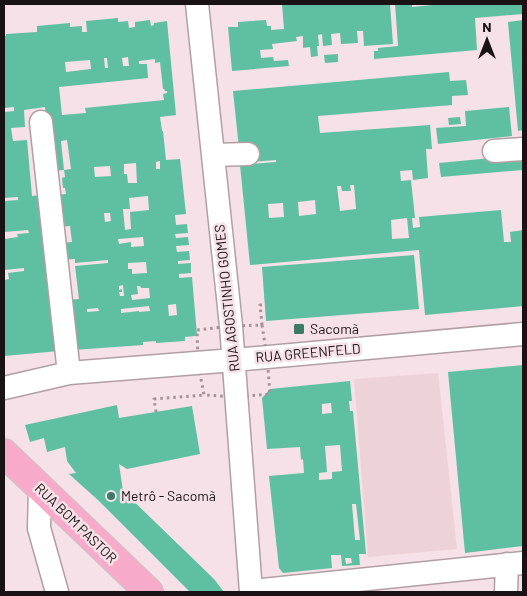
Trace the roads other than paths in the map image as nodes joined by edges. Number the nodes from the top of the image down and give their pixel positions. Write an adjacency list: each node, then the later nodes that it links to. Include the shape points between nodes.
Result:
1 (197, 4): 6 (street, RUA AGOSTINHO GOMES)
2 (41, 122): 9 (street)
3 (523, 150): 4 (street)
4 (494, 151)
5 (248, 154): 6 (street)
6 (213, 155): 8 (street, RUA AGOSTINHO GOMES)
7 (523, 334): 8 (street, RUA GREENFELD)
8 (234, 360): 9 (street, RUA GREENFELD); 16 (street, RUA AGOSTINHO GOMES)
9 (69, 373): 10 (street, RUA GREENFELD)
10 (4, 388)
11 (4, 453): 12 (main road, RUA BOM PASTOR)
12 (40, 488): 14 (street, via 39,528); 15 (main road, RUA BOM PASTOR)
13 (515, 564): 16 (street); 17 (street)
14 (57, 592)
15 (149, 592)
16 (251, 592)
17 (506, 592)

